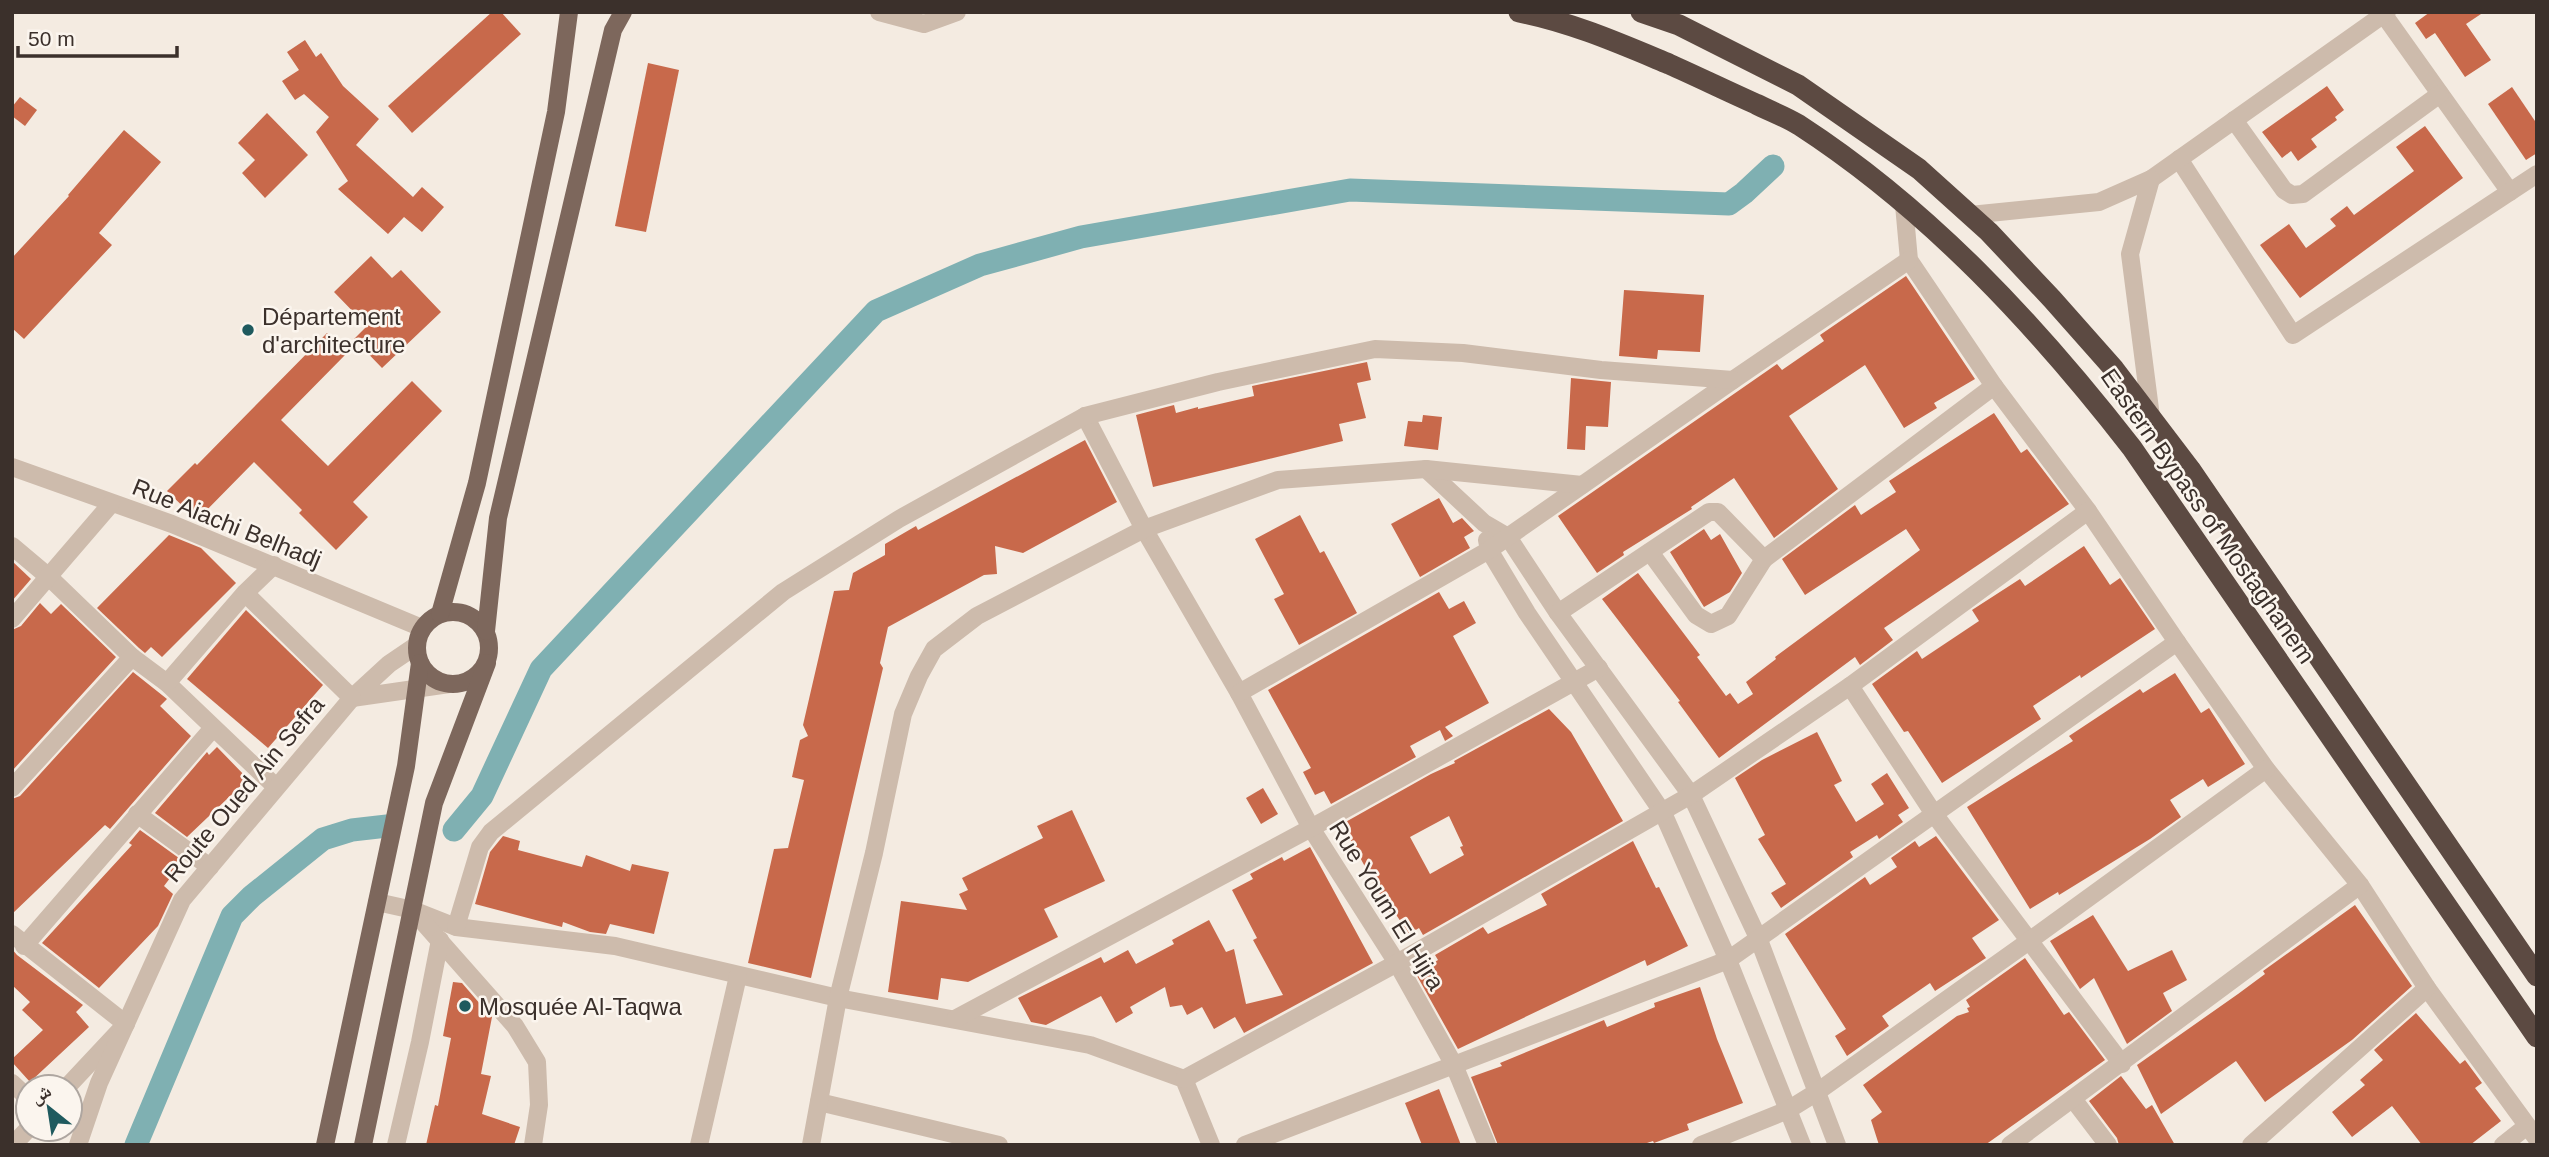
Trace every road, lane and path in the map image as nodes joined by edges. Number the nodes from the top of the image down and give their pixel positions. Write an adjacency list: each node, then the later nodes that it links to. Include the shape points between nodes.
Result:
1 (569, 12): 37 (main road, via 556,112 483,456)
2 (623, 12): 39 (main road, via 613,30 498,518)
3 (879, 12): 4 (street, via 924,24)
4 (957, 12)
5 (1519, 12): 14 (highway, Eastern Bypass of Mostaghanem, via 1617,42 1797,124)
6 (1641, 12): 15 (highway, Eastern Bypass of Mostaghanem, via 1798,85 1919,169)
7 (2386, 13): 8 (street); 9 (street)
8 (2440, 94): 9 (street, via 2303,194 2284,190); 13 (street)
9 (2234, 120): 10 (street)
10 (2179, 159): 12 (street); 13 (street, via 2293,335)
11 (2537, 174): 13 (street)
12 (2151, 178): 15 (street, via 2099,202); 20 (street, via 2130,254)
13 (2510, 192)
14 (1904, 205): 16 (street); 78 (highway, Eastern Bypass of Mostaghanem, via 2005,298 2077,377 2132,448)
15 (1970, 215): 20 (highway, Eastern Bypass of Mostaghanem, via 2061,309)
16 (1909, 260): 17 (street); 18 (street)
17 (1732, 380): 19 (street, via 1463,353 1375,349); 23 (street)
18 (1994, 386): 25 (street); 32 (street)
19 (1085, 416): 27 (street, Rue Youm El Hijra); 65 (street, via 899,519 783,592 491,832 481,847)
20 (2151, 418): 72 (highway, Eastern Bypass of Mostaghanem)
21 (12, 467): 24 (street, Rue Aiachi Belhadj)
22 (1426, 469): 23 (street); 26 (street); 27 (street, via 1278,480)
23 (1582, 485): 28 (street)
24 (111, 503): 33 (street, Rue Aiachi Belhadj); 34 (street)
25 (2088, 511): 40 (street); 48 (street)
26 (1484, 523): 28 (street); 30 (street)
27 (1144, 529): 50 (street, Rue Youm El Hijra); 75 (street, via 977,616 934,649 903,714)
28 (1508, 537): 30 (street); 36 (street)
29 (12, 546): 34 (street)
30 (1489, 550): 46 (street); 50 (street)
31 (1650, 552): 32 (street, via 1709,512 1718,512); 32 (street, via 1696,615 1711,624 1728,616); 36 (street)
32 (1763, 559)
33 (274, 565): 35 (street); 41 (street, Rue Aiachi Belhadj, via 360,604)
34 (50, 578): 38 (street); 42 (street)
35 (245, 593): 45 (street); 51 (street)
36 (1558, 612): 44 (street)
37 (440, 614): 39 (main road, via 451,611 471,616); 41 (main road, via 430,620)
38 (12, 619)
39 (486, 631): 43 (main road)
40 (2177, 642): 53 (street); 59 (street)
41 (420, 646): 47 (main road, via 427,674); 49 (main road); 51 (street, Route Oued Ain Sefra, via 389,664)
42 (132, 657): 45 (street); 55 (street)
43 (486, 663): 47 (main road, via 471,679); 64 (main road, via 434,803)
44 (1599, 668): 46 (street); 56 (street)
45 (167, 683): 52 (street)
46 (1574, 683): 57 (street); 60 (street)
47 (449, 684): 49 (street)
48 (1850, 686): 56 (street); 59 (street)
49 (417, 690): 51 (street); 63 (main road)
50 (1239, 693): 60 (street, Rue Youm El Hijra)
51 (352, 698): 54 (street, Route Oued Ain Sefra)
52 (213, 728): 54 (street); 58 (street)
53 (2266, 769): 62 (street); 69 (street)
54 (276, 787): 61 (street, Route Oued Ain Sefra)
55 (12, 788)
56 (1691, 796): 57 (street); 68 (street)
57 (1663, 813): 70 (street); 71 (street)
58 (137, 814): 61 (street); 66 (street)
59 (1934, 814): 68 (street); 69 (street)
60 (1311, 828): 71 (street, Rue Youm El Hijra); 76 (street)
61 (210, 867): 77 (street, Route Oued Ain Sefra, via 182,900)
62 (2360, 886): 74 (street); 79 (street)
63 (377, 902): 64 (street); 89 (main road)
64 (413, 910): 65 (street); 67 (street); 90 (main road)
65 (456, 927): 73 (street, via 615,946)
66 (18, 940): 77 (street)
67 (440, 940): 91 (street); 92 (street, via 515,1026 537,1062 539,1105)
68 (1759, 940): 70 (street); 83 (street)
69 (2029, 941): 79 (street); 83 (street)
70 (1728, 960): 80 (street); 86 (street)
71 (1397, 963): 80 (street, Rue Youm El Hijra); 82 (street)
72 (2534, 966)
73 (738, 976): 75 (street); 93 (street)
74 (2427, 988): 87 (street); 104 (street)
75 (838, 998): 76 (street); 85 (street)
76 (955, 1019): 82 (street, via 1090,1045)
77 (126, 1024): 81 (street); 88 (street, Route Oued Ain Sefra)
78 (2537, 1037)
79 (2122, 1064): 84 (street)
80 (1454, 1065): 97 (street); 98 (street, Rue Youm El Hijra)
81 (80, 1073)
82 (1184, 1079): 96 (street)
83 (1817, 1091): 86 (street); 101 (street)
84 (2073, 1099): 102 (street); 103 (street)
85 (819, 1102): 94 (street); 95 (street)
86 (1788, 1110): 99 (street); 100 (street)
87 (2532, 1132): 105 (street)
88 (78, 1145)
89 (325, 1145)
90 (363, 1145)
91 (396, 1145)
92 (533, 1145)
93 (699, 1145)
94 (811, 1145)
95 (999, 1145)
96 (1211, 1145)
97 (1245, 1145)
98 (1487, 1145)
99 (1701, 1145)
100 (1802, 1145)
101 (1837, 1145)
102 (2010, 1145)
103 (2108, 1145)
104 (2251, 1145)
105 (2503, 1145)

